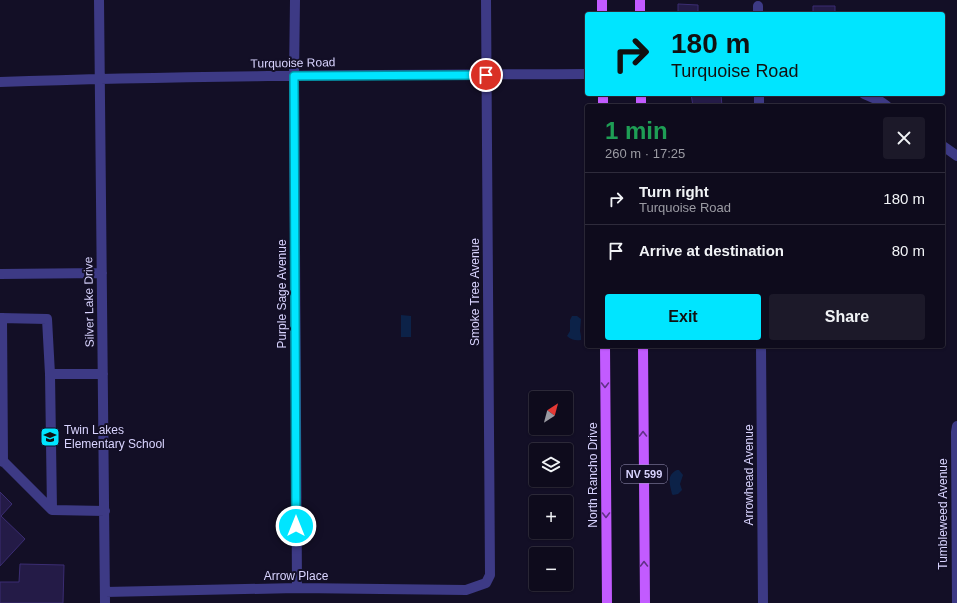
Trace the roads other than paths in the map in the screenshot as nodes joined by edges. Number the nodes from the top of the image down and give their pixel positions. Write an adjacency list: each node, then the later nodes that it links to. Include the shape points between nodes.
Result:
1 (99, 0): 11 (street, Silver Lake Drive)
2 (295, 0): 10 (street, Purple Sage Avenue)
3 (486, 0): 9 (street, Smoke Tree Avenue)
4 (602, 0): 6 (main road)
5 (640, 0): 7 (main road)
6 (602, 12)
7 (640, 12)
8 (585, 74): 9 (street, Turquoise Road)
9 (486, 75): 10 (street, Turquoise Road); 29 (street, Smoke Tree Avenue, via 490,575)
10 (294, 76): 11 (street, Turquoise Road); 30 (street, Purple Sage Avenue)
11 (99, 79): 12 (street, Turquoise Road); 17 (street, Silver Lake Drive)
12 (0, 82)
13 (869, 96): 14 (street)
14 (884, 104)
15 (945, 147): 16 (street)
16 (957, 156)
17 (102, 273): 18 (street); 24 (street, Silver Lake Drive)
18 (0, 274)
19 (1, 318): 23 (street, via 47,319); 26 (street)
20 (605, 348): 33 (main road, North Rancho Drive / NV 599, one-way to 33)
21 (643, 348): 34 (main road, NV 599, one-way to 21)
22 (761, 348): 35 (street, Arrowhead Avenue)
23 (50, 374): 24 (street); 27 (street)
24 (103, 374): 28 (street, Silver Lake Drive)
25 (957, 426): 36 (street, Tumbleweed Avenue)
26 (2, 460): 27 (street)
27 (52, 510): 28 (street)
28 (104, 511): 31 (street, Silver Lake Drive)
29 (486, 583): 30 (street, Arrow Place, via 466,590)
30 (297, 588): 31 (street, Arrow Place)
31 (105, 592): 32 (street, Silver Lake Drive)
32 (105, 603)
33 (607, 603)
34 (645, 603)
35 (763, 603)
36 (957, 603)

